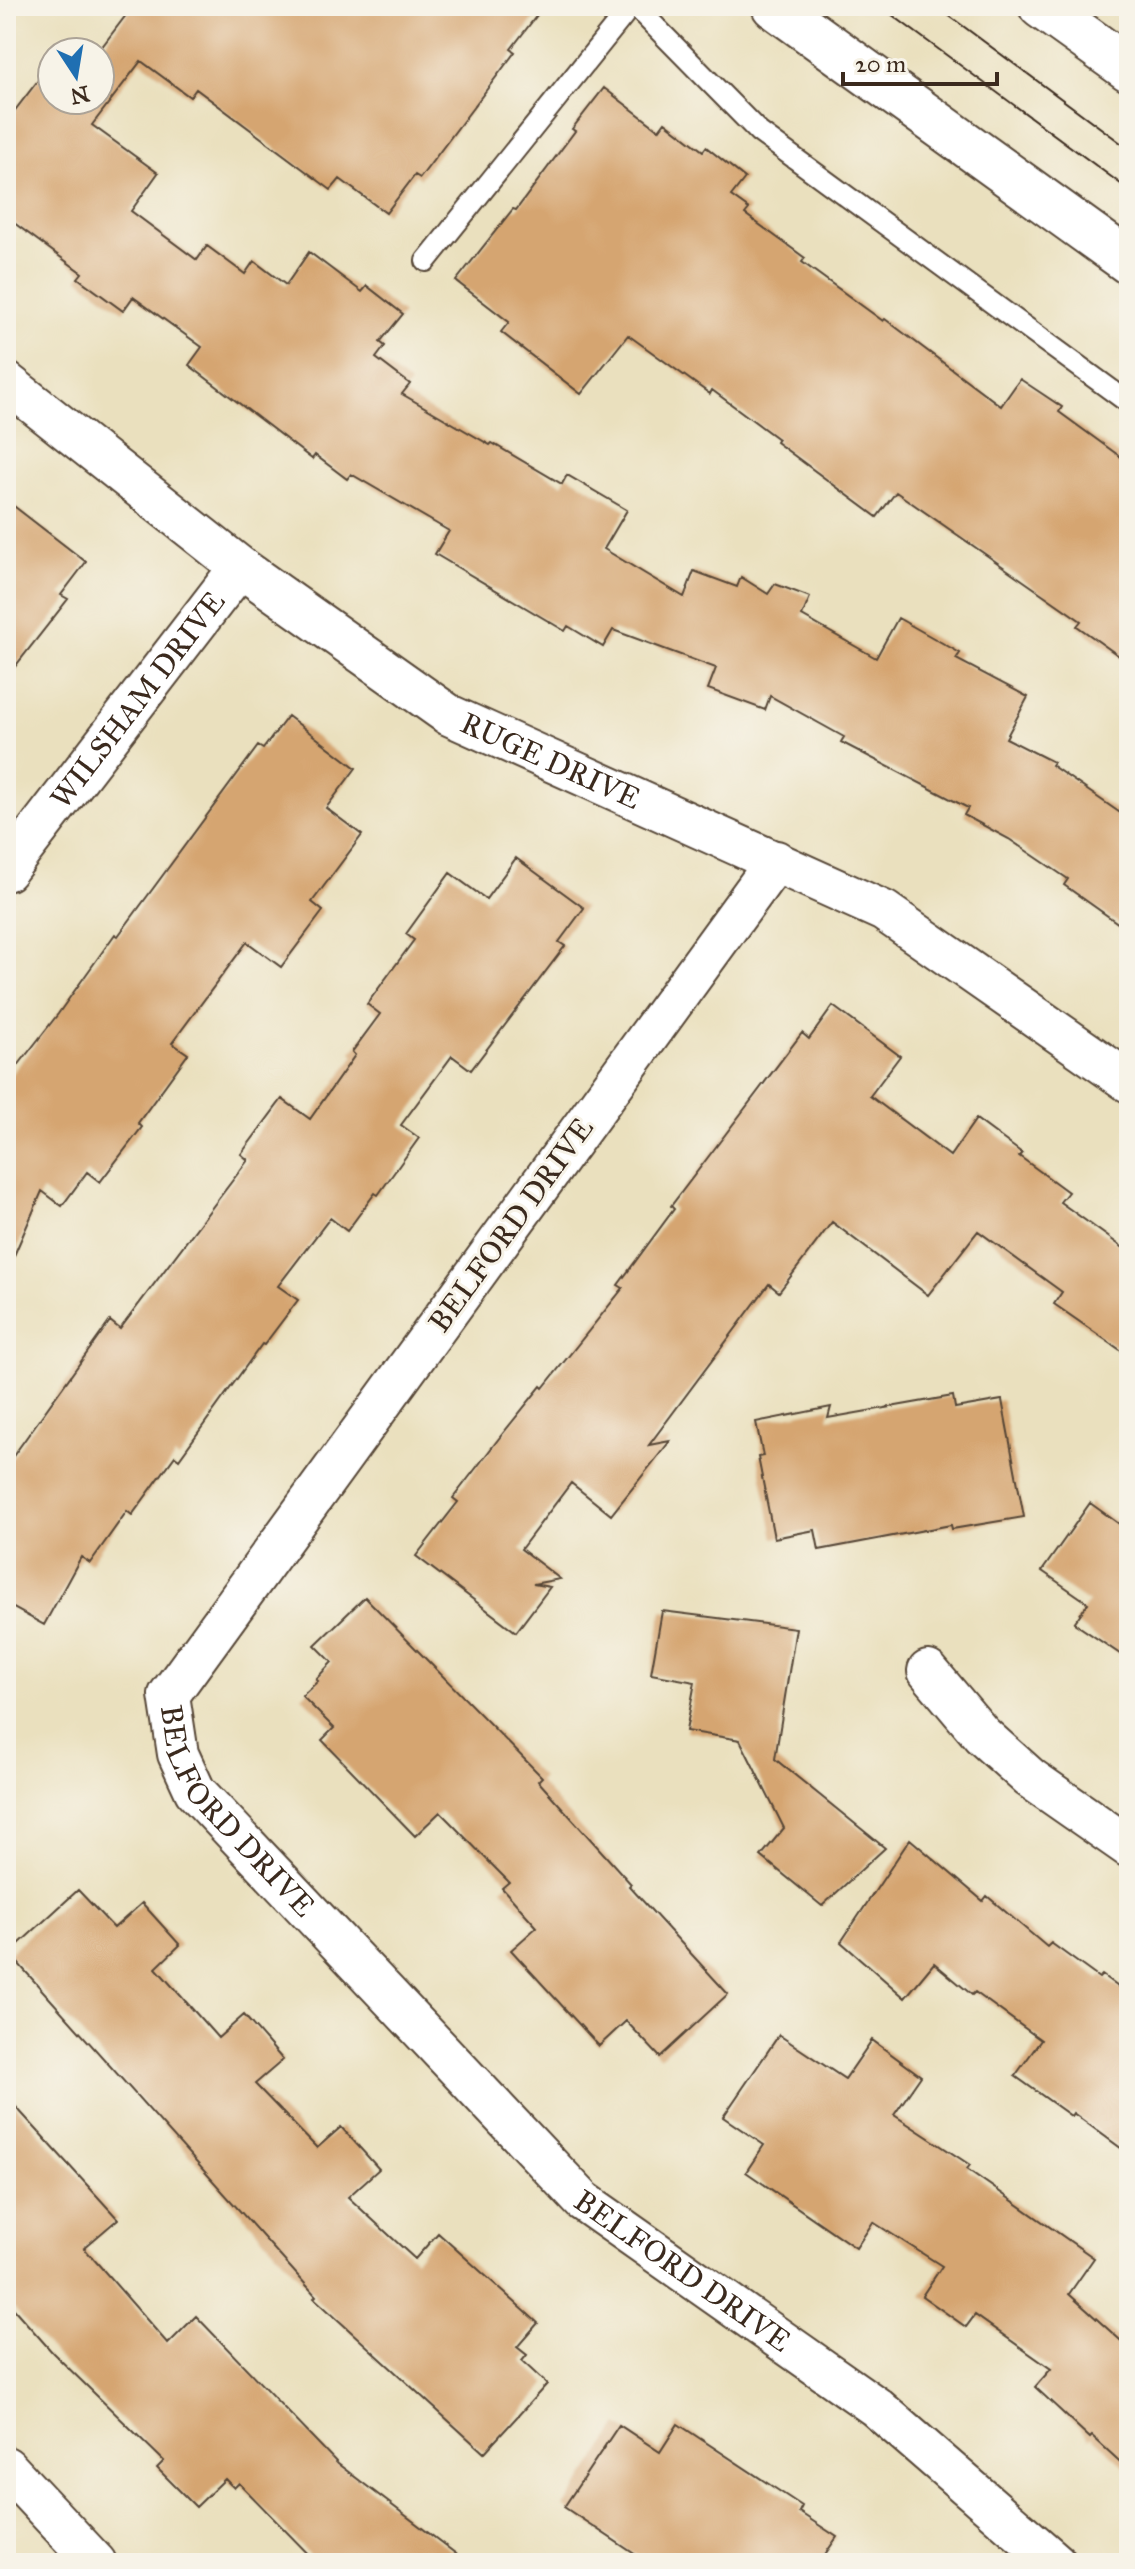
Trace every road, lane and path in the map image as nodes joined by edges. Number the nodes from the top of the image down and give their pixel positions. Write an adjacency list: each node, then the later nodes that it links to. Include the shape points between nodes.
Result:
1 (633, 6): 5 (lane); 8 (lane, via 759,132)
2 (774, 6): 6 (main road)
3 (1041, 6): 4 (main road)
4 (1129, 69)
5 (426, 261)
6 (1129, 262)
7 (6, 382): 9 (street, RUGE DRIVE)
8 (1129, 403)
9 (240, 567): 10 (street, RUGE DRIVE, via 449,715); 11 (street, WILSHAM DRIVE)
10 (776, 861): 12 (street, RUGE DRIVE, via 884,911); 17 (street, BELFORD DRIVE, via 169,1695 178,1754 195,1791 583,2201 876,2407)
11 (6, 871)
12 (1129, 1082)
13 (928, 1671): 14 (street, via 982,1735 1030,1778)
14 (1129, 1847)
15 (6, 2467): 16 (street)
16 (96, 2563)
17 (1056, 2563)

